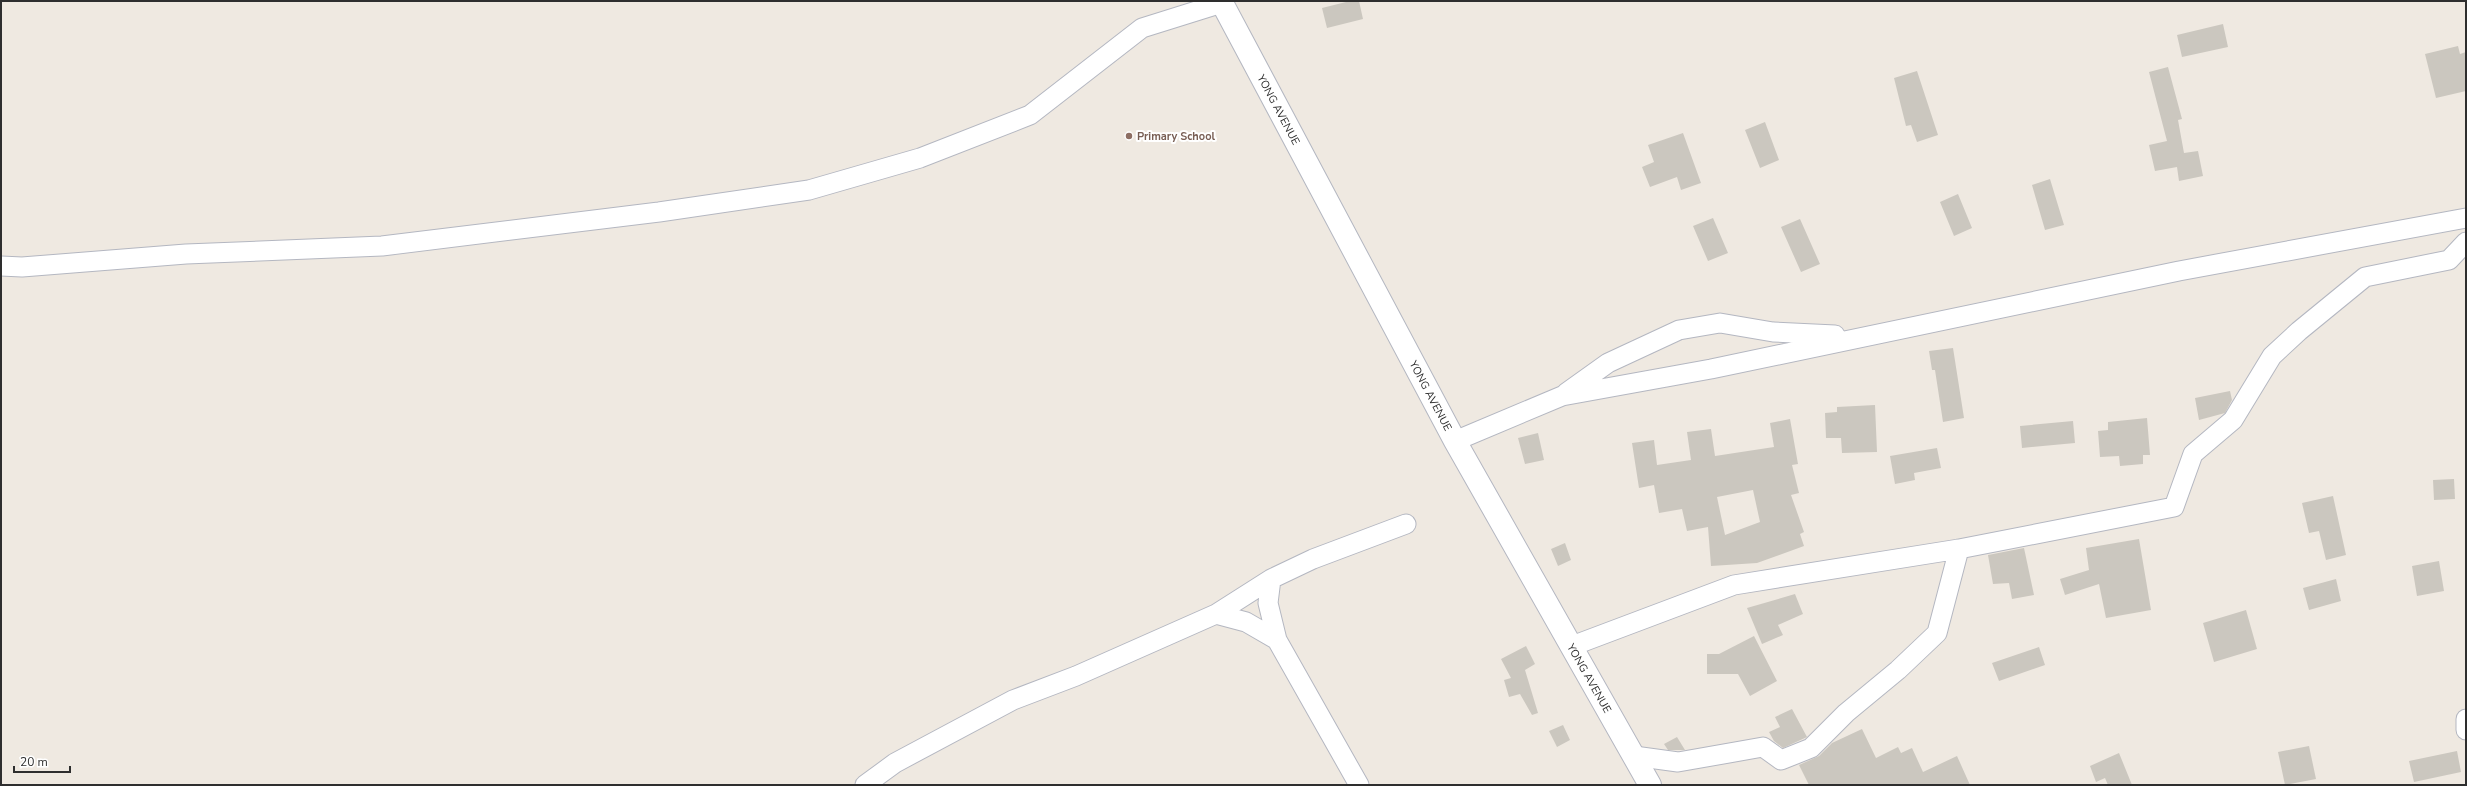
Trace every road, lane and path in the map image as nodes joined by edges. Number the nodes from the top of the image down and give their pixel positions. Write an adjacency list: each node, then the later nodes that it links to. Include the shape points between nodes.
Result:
1 (1222, 2): 5 (street, via 1142,28 1030,114 920,158 809,190 659,212 382,246 186,254); 9 (street, YONG AVENUE)
2 (2466, 218): 7 (street, via 2180,270)
3 (2466, 242): 11 (street, via 2449,260 2366,277 2299,331 2272,356 2233,420 2193,454 2174,507)
4 (1, 266): 5 (street)
5 (22, 267): 6 (street)
6 (1, 281)
7 (1861, 336): 8 (street, via 1711,369); 8 (street, via 1773,332 1720,323 1679,330 1608,363)
8 (1562, 396): 9 (street)
9 (1455, 441): 15 (street, YONG AVENUE)
10 (1406, 524): 12 (street, via 1313,559)
11 (1959, 549): 15 (street, via 1734,585); 18 (street, via 1937,633 1898,670 1846,713 1811,748 1781,760 1764,747 1678,762)
12 (1271, 580): 13 (street); 14 (street, via 1268,603)
13 (1216, 614): 14 (street, via 1246,622); 19 (street, via 1076,676 1013,700 895,763)
14 (1277, 640): 20 (street)
15 (1572, 646): 18 (street, YONG AVENUE)
16 (2466, 719): 17 (street)
17 (2466, 730)
18 (1634, 756): 21 (street, YONG AVENUE)
19 (865, 785)
20 (1359, 785)
21 (1650, 785)

